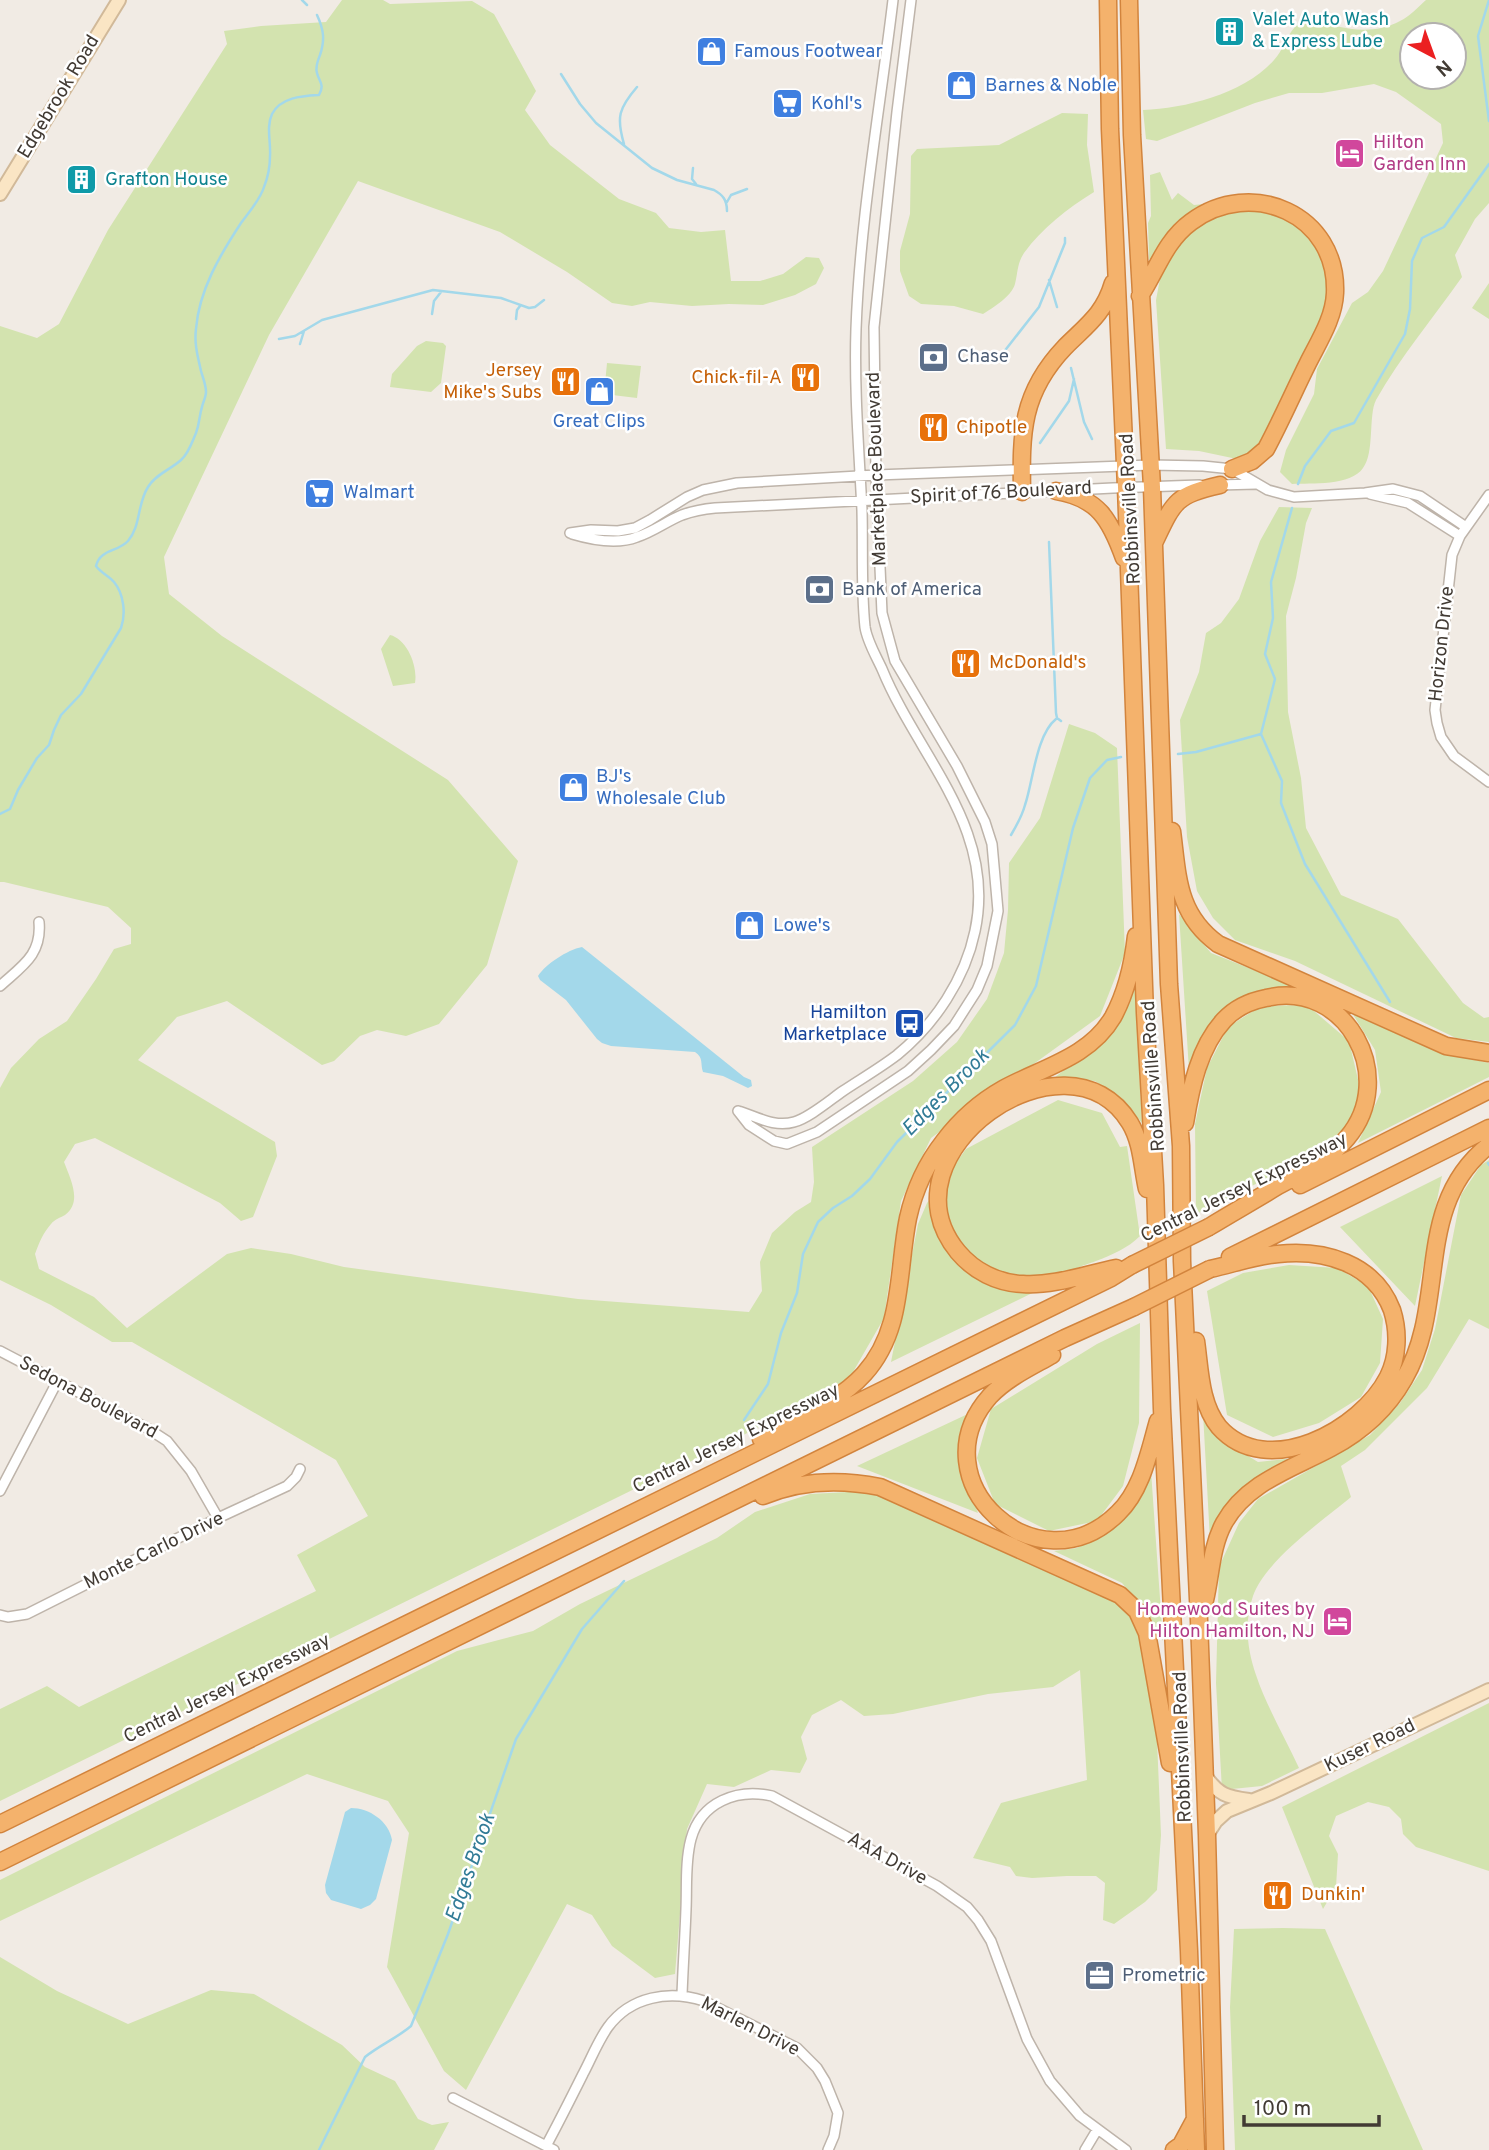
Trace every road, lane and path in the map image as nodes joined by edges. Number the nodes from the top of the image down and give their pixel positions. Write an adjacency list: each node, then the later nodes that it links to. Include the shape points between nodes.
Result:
1 (118, 0): 6 (street, Edgebrook Road)
2 (893, 0): 13 (street, Marketplace Boulevard, via 859,281)
3 (911, 0): 14 (street, Marketplace Boulevard, via 874,327)
4 (1108, 0): 7 (highway, Robbinsville Road)
5 (1129, 0): 8 (highway, Robbinsville Road)
6 (0, 194)
7 (1116, 271): 10 (highway, Robbinsville Road); 12 (highway, via 1104,308 1060,354 1033,393 1023,428)
8 (1140, 296): 9 (highway, Robbinsville Road); 11 (highway, via 1173,238 1192,221 1234,202 1259,202 1286,210 1308,226 1325,248 1335,283 1328,320 1266,449)
9 (1151, 465): 10 (street, Spirit of 76 Boulevard); 11 (street); 18 (highway, Robbinsville Road)
10 (1125, 467): 12 (street, Spirit of 76 Boulevard); 17 (highway, Robbinsville Road)
11 (1232, 469): 15 (street)
12 (1022, 470): 14 (street, Spirit of 76 Boulevard); 20 (highway)
13 (860, 475): 14 (street, Spirit of 76 Boulevard); 24 (street, Marketplace Boulevard); 24 (street, Spirit of 76 Boulevard, via 720,485 687,497 635,528 570,533 590,540 621,541 698,510)
14 (876, 475): 23 (street, Marketplace Boulevard)
15 (1258, 484): 16 (street, Spirit of 76 Boulevard); 21 (street, via 1294,498)
16 (1220, 485): 18 (street, Spirit of 76 Boulevard); 27 (highway, via 1195,491 1177,502)
17 (1126, 487): 18 (street, Spirit of 76 Boulevard); 19 (street, Spirit of 76 Boulevard); 28 (highway, Robbinsville Road)
18 (1152, 487): 27 (highway, Robbinsville Road)
19 (1056, 491): 20 (street, Spirit of 76 Boulevard); 28 (highway, via 1076,494 1107,518)
20 (1022, 492): 23 (street, Spirit of 76 Boulevard)
21 (1365, 493): 25 (street, via 1393,489 1413,494); 26 (street, via 1408,503)
22 (1489, 495): 25 (street, Horizon Drive)
23 (877, 500): 24 (street, Spirit of 76 Boulevard); 24 (street, Marketplace Boulevard, via 882,613 895,661 985,822 998,911 987,965 954,1026 908,1071 817,1132 787,1144 749,1125 738,1111 764,1121 794,1122 896,1055 937,1014 968,957 976,929 976,859 967,828 892,695 866,631)
24 (861, 501)
25 (1466, 527): 26 (street, Horizon Drive)
26 (1460, 536): 30 (street, Horizon Drive, via 1450,568 1435,710 1440,737 1454,756)
27 (1154, 544): 29 (highway, Robbinsville Road)
28 (1129, 573): 31 (highway, Robbinsville Road)
29 (1161, 744): 34 (highway, via 1180,888 1189,914 1208,937 1230,951 1447,1046); 37 (highway, Robbinsville Road, via 1169,984)
30 (1489, 782)
31 (1142, 906): 40 (highway, Robbinsville Road); 54 (highway, via 1121,1000 1101,1033 1074,1055 986,1100 955,1128 931,1160 908,1220 896,1315 864,1374 838,1396 730,1456)
32 (38, 922): 33 (street, via 40,938 32,955)
33 (0, 986)
34 (1489, 1053)
35 (1489, 1090): 39 (highway, Central Jersey Expressway)
36 (1489, 1128): 42 (highway)
37 (1181, 1146): 39 (highway, via 1199,1063 1233,1011 1271,997 1301,998 1339,1016 1356,1037 1366,1063 1368,1091 1362,1116 1347,1139 1314,1166); 43 (highway, Robbinsville Road)
38 (1489, 1146): 53 (highway, via 1459,1177 1444,1209 1425,1329 1403,1382 1379,1412 1348,1438 1265,1481 1241,1501 1217,1540)
39 (1209, 1227): 41 (highway, Central Jersey Expressway, bridge)
40 (1156, 1231): 41 (highway, via 1132,1128 1117,1106 1096,1091 1070,1084 1026,1093 993,1110 952,1148 941,1175 940,1215 954,1247 981,1272 1003,1281 1033,1284); 47 (highway, Robbinsville Road)
41 (1132, 1265): 54 (highway, Central Jersey Expressway)
42 (1210, 1269): 43 (highway, via 1260,1256 1299,1253 1337,1258 1362,1271 1382,1292 1397,1332 1394,1361 1382,1387 1358,1414 1312,1442 1280,1450 1242,1443 1221,1429 1208,1408); 44 (highway, bridge)
43 (1185, 1288): 53 (highway, Robbinsville Road)
44 (1134, 1307): 47 (highway, via 1006,1381 988,1398 970,1436 968,1461 974,1487 997,1519 1021,1534 1048,1540 1088,1533 1109,1521 1129,1500); 51 (highway)
45 (0, 1352): 46 (street, Sedona Boulevard)
46 (57, 1382): 49 (street); 50 (street, Sedona Boulevard, via 167,1441)
47 (1162, 1409): 60 (highway, Robbinsville Road)
48 (300, 1469): 50 (street, Monte Carlo Drive, via 287,1486)
49 (0, 1491)
50 (218, 1518): 52 (street, Monte Carlo Drive, via 27,1614)
51 (597, 1568): 60 (highway, via 778,1490 839,1481 880,1487 1110,1589 1137,1611 1147,1633); 61 (highway)
52 (0, 1615)
53 (1199, 1620): 56 (highway, Robbinsville Road)
54 (410, 1622): 58 (highway, Central Jersey Expressway)
55 (1489, 1690): 57 (street, Kuser Road)
56 (1205, 1775): 57 (street, via 1217,1791); 59 (highway, Robbinsville Road)
57 (1250, 1800): 59 (street, Kuser Road, via 1227,1811)
58 (0, 1824)
59 (1207, 1835): 72 (highway, Robbinsville Road)
60 (1184, 1836): 64 (highway, Robbinsville Road)
61 (0, 1862)
62 (682, 1995): 65 (street, AAA Drive, via 694,1831 706,1812 725,1798 747,1793 772,1796 937,1886 967,1908 991,1941 1037,2061 1066,2101); 66 (street, Marlen Drive, via 640,2002 609,2026); 67 (street, Marlen Drive, via 704,2001 808,2057 825,2081 838,2113)
63 (453, 2098): 66 (street)
64 (1196, 2117): 70 (highway); 71 (highway, Robbinsville Road)
65 (1097, 2130): 68 (street); 69 (street, AAA Drive)
66 (550, 2148)
67 (828, 2150)
68 (1084, 2150)
69 (1126, 2150)
70 (1174, 2150)
71 (1196, 2150)
72 (1215, 2150)

